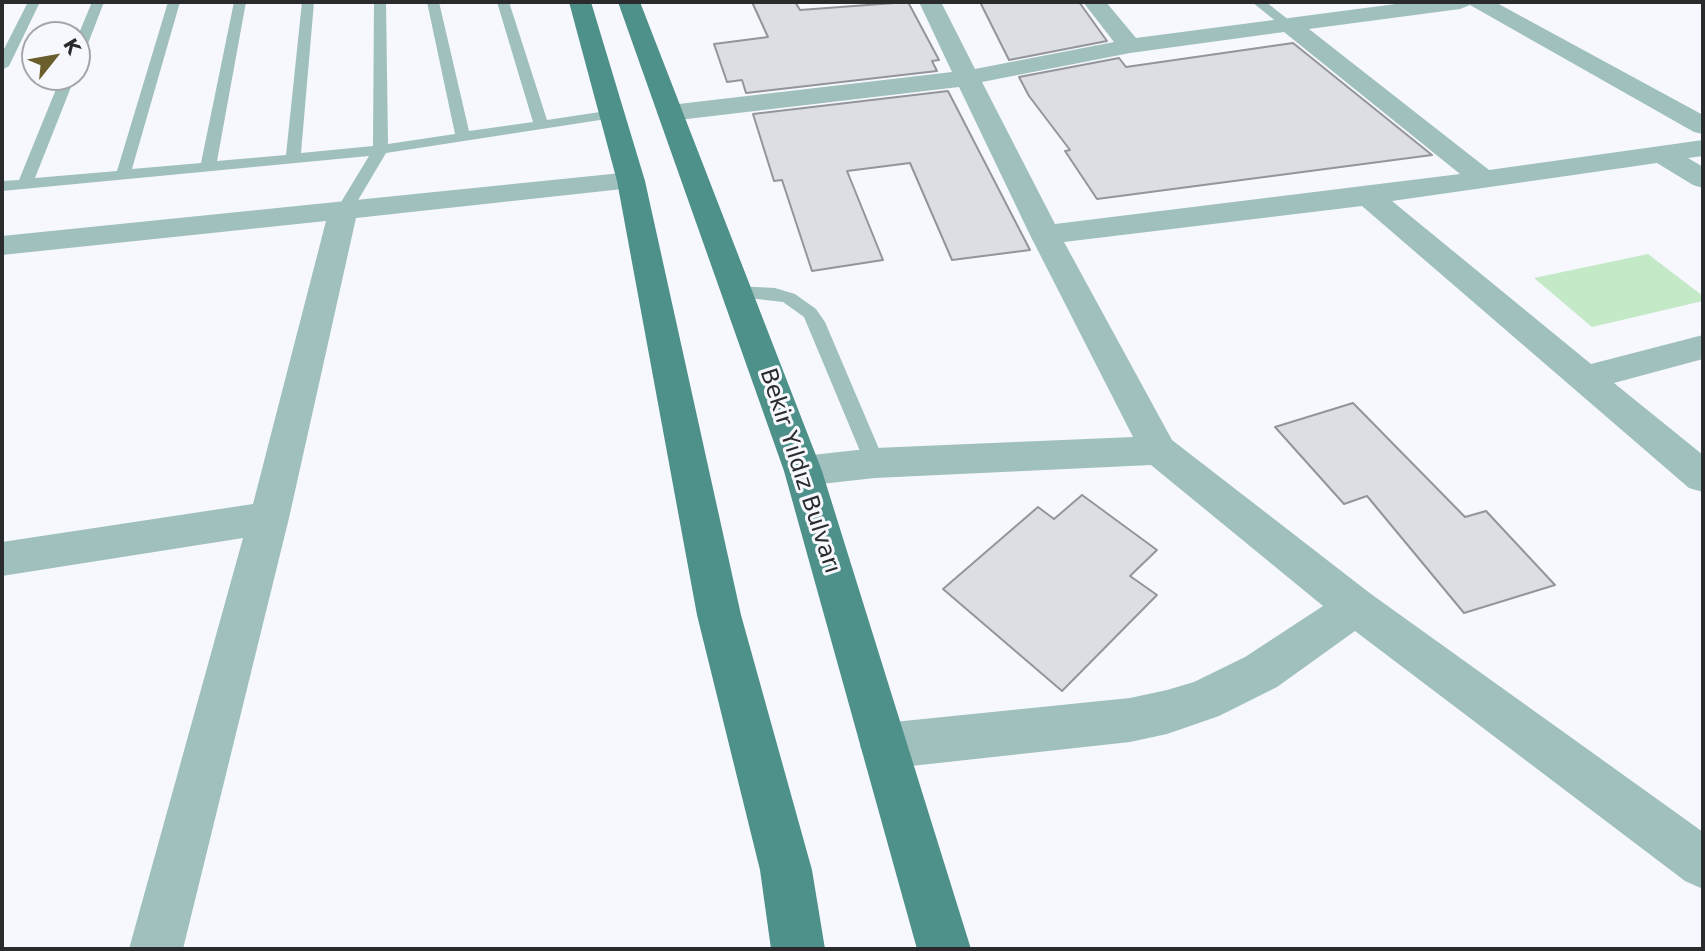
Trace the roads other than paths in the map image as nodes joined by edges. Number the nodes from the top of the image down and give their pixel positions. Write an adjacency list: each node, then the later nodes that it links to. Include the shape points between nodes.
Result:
1 (34, 2): 19 (lane)
2 (98, 2): 16 (lane)
3 (174, 2): 32 (lane)
4 (240, 2): 31 (lane)
5 (308, 2): 30 (lane)
6 (380, 2): 28 (lane)
7 (433, 2): 26 (lane)
8 (503, 2): 24 (lane)
9 (580, 2): 23 (main road)
10 (629, 2): 22 (main road, Bekir Yıldız Bulvarı)
11 (930, 2): 20 (street)
12 (1094, 2): 18 (street)
13 (1258, 2): 17 (lane)
14 (1461, 2): 17 (street)
15 (1479, 2): 25 (street)
16 (90, 21)
17 (1288, 24): 18 (street); 33 (street)
18 (1130, 46): 20 (street)
19 (2, 66)
20 (967, 78): 22 (street); 40 (street)
21 (62, 91): 36 (lane)
22 (670, 113): 42 (main road, Bekir Yıldız Bulvarı)
23 (613, 114): 24 (lane); 35 (main road)
24 (541, 125): 26 (lane)
25 (1703, 126)
26 (463, 137): 28 (lane)
27 (1703, 148): 29 (street)
28 (382, 149): 30 (lane); 39 (lane)
29 (1662, 155): 33 (street); 34 (street)
30 (293, 159): 31 (lane)
31 (208, 167): 32 (lane)
32 (123, 175): 36 (lane)
33 (1483, 179): 38 (street)
34 (1703, 179)
35 (631, 181): 39 (street); 55 (main road, via 719,615 786,870)
36 (24, 184): 37 (lane)
37 (2, 187)
38 (1368, 196): 40 (street); 44 (street)
39 (343, 212): 41 (street); 49 (street)
40 (1045, 235): 45 (street)
41 (2, 245)
42 (737, 292): 46 (lane, via 789,298 810,313); 47 (main road, Bekir Yıldız Bulvarı)
43 (1703, 347): 44 (street)
44 (1585, 378): 48 (street)
45 (1159, 450): 46 (street); 51 (street)
46 (875, 463): 47 (street)
47 (803, 471): 52 (main road, Bekir Yıldız Bulvarı)
48 (1703, 477)
49 (269, 518): 50 (street); 54 (street)
50 (2, 559)
51 (1356, 607): 52 (street, via 1261,672 1203,701 1167,712 1130,720); 53 (street)
52 (884, 746): 56 (main road, Bekir Yıldız Bulvarı)
53 (1699, 854)
54 (156, 949)
55 (799, 949)
56 (944, 949)

